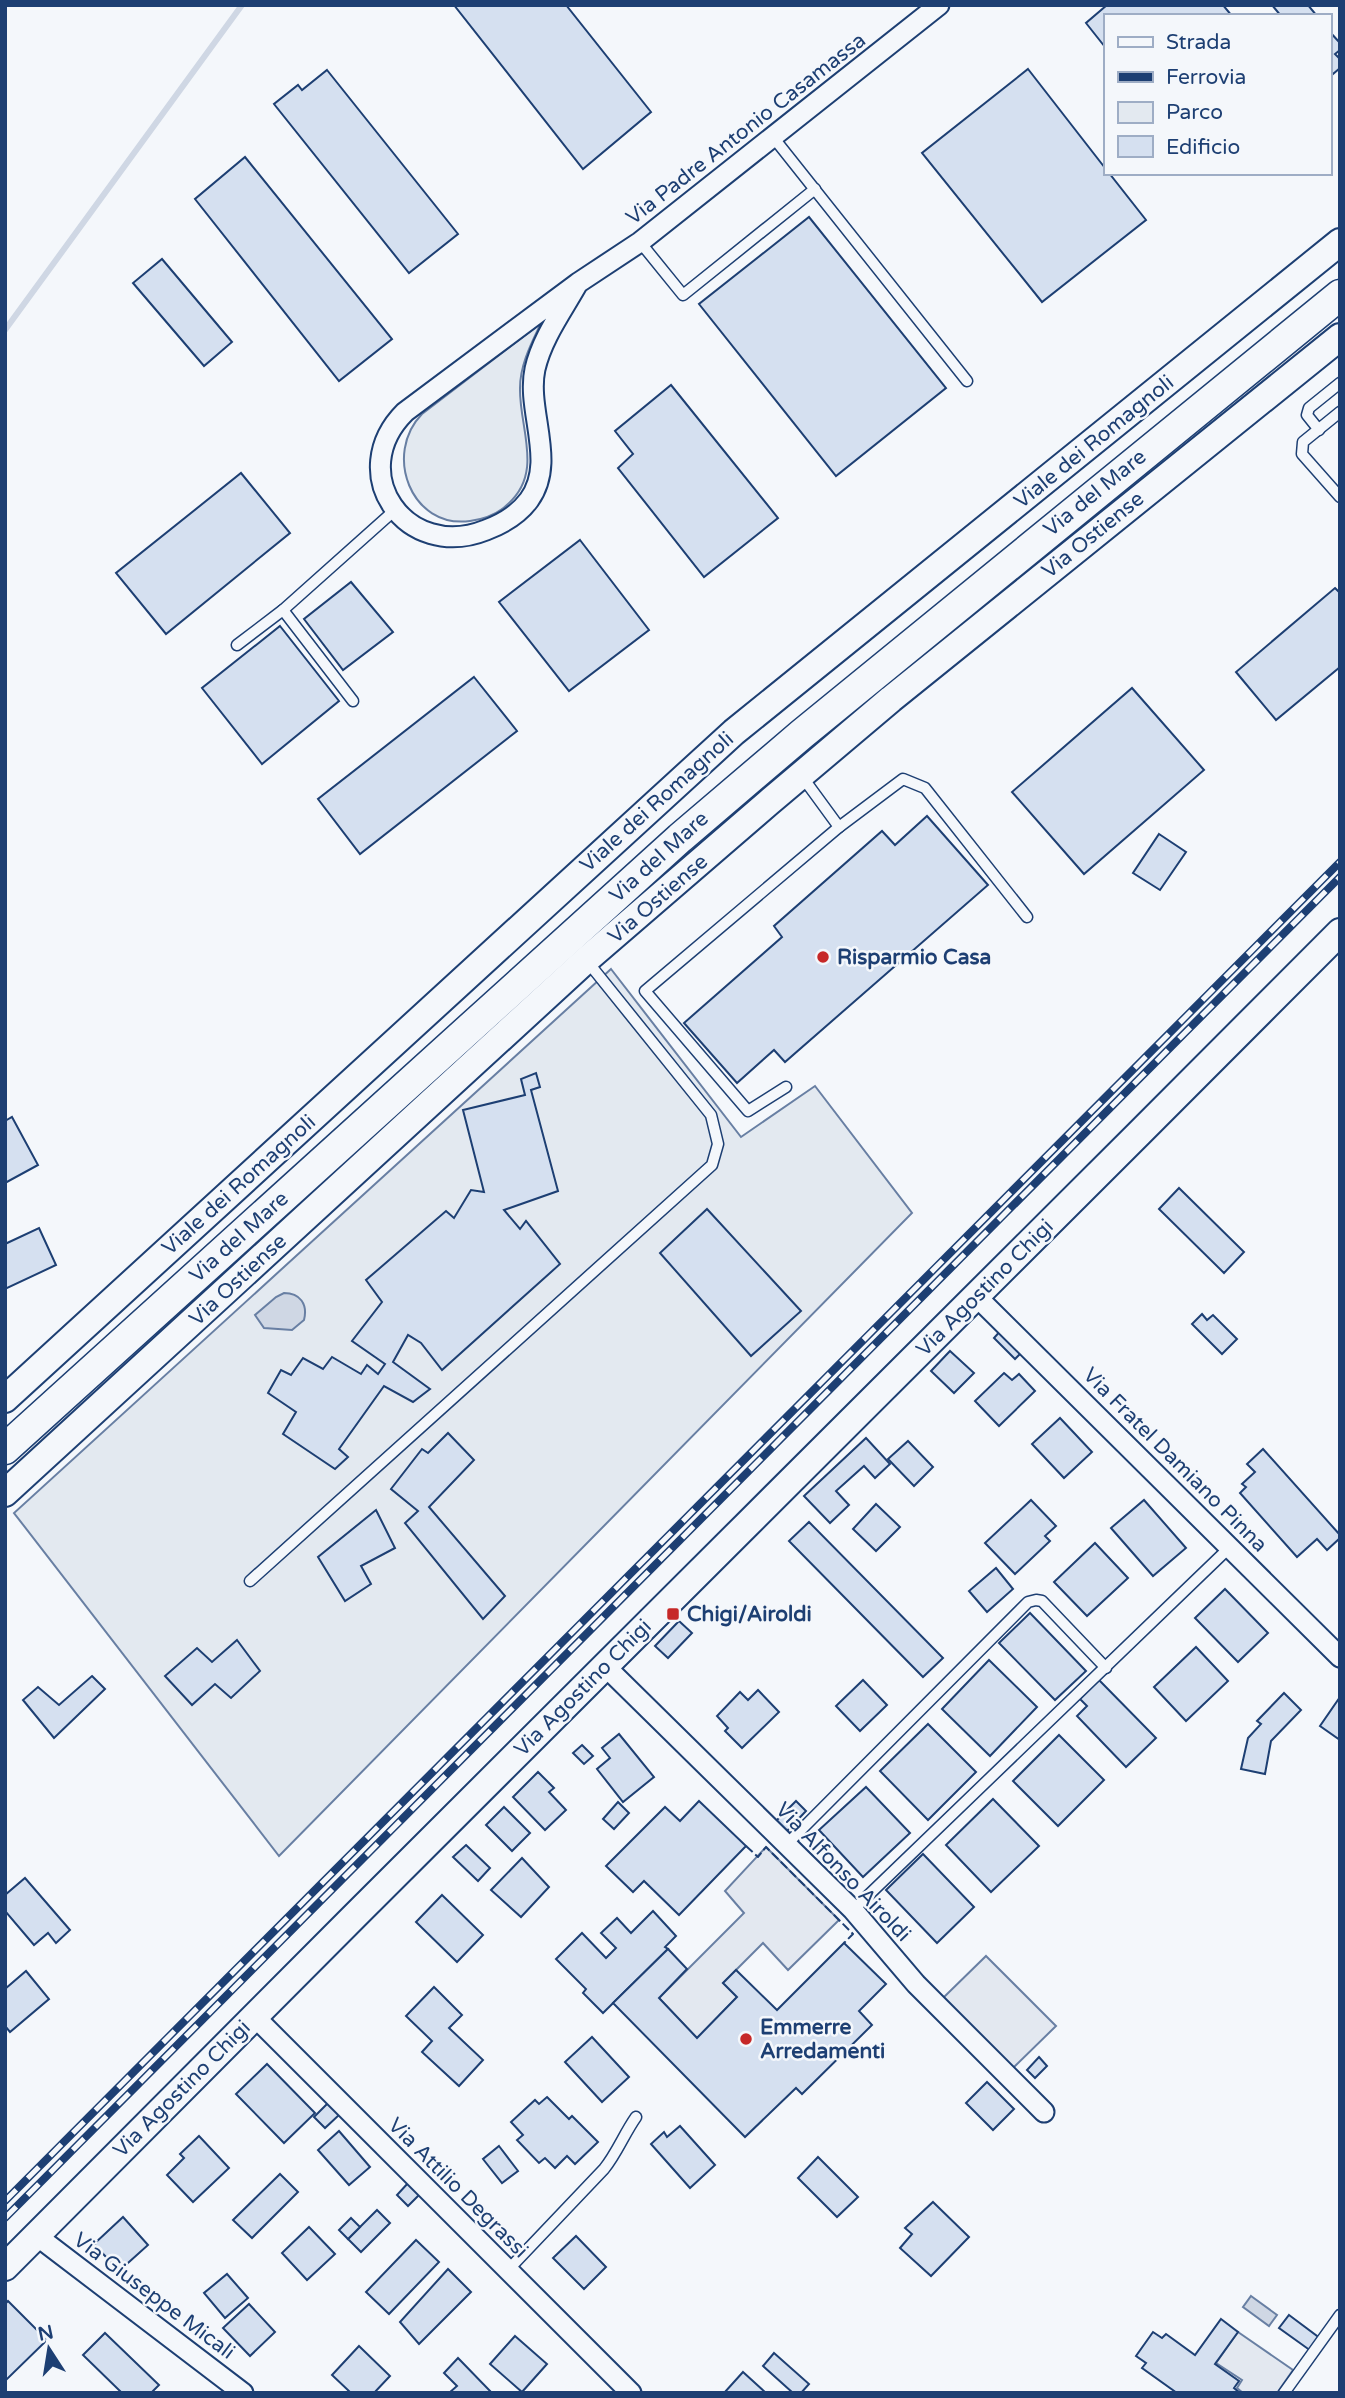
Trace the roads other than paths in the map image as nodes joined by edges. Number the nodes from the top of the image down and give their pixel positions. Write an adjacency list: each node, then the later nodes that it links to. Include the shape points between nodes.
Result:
1 (939, 5): 2 (street, Via Padre Antonio Casamassa)
2 (773, 137): 3 (lane); 4 (street, Via Padre Antonio Casamassa)
3 (815, 189): 4 (lane, via 683,295); 9 (lane)
4 (640, 242): 6 (street, Via Padre Antonio Casamassa)
5 (1340, 242): 25 (main road, Viale dei Romagnoli, via 734,732)
6 (578, 283): 14 (street, Via Padre Antonio Casamassa, via 392,426 380,466 383,486); 14 (street, Via Padre Antonio Casamassa, via 535,368 533,393 541,445 528,502 497,526 456,538 421,531)
7 (1340, 295): 26 (main road, Via del Mare, via 700,821)
8 (1340, 337): 18 (main road, Via Ostiense)
9 (967, 381)
10 (1340, 383): 12 (lane, via 1309,408 1307,415)
11 (1340, 412): 12 (lane)
12 (1319, 429): 13 (lane, via 1303,442 1302,454)
13 (1340, 497)
14 (395, 510): 15 (lane)
15 (283, 610): 16 (lane); 17 (lane)
16 (237, 645)
17 (354, 701)
18 (800, 775): 19 (lane); 22 (main road, Via Ostiense)
19 (839, 827): 20 (lane, via 903,779 925,788); 23 (lane, via 645,992 748,1111)
20 (1027, 917)
21 (1340, 932): 24 (main road, Via Agostino Chigi)
22 (586, 960): 27 (main road, Via Ostiense); 29 (lane, via 711,1115 718,1143 712,1165)
23 (786, 1087)
24 (977, 1297): 28 (street, Via Fratel Damiano Pinna); 31 (main road, Via Agostino Chigi)
25 (5, 1399)
26 (5, 1450)
27 (5, 1493)
28 (1231, 1546): 30 (street, Via Fratel Damiano Pinna); 32 (lane)
29 (250, 1581)
30 (1340, 1657)
31 (605, 1666): 33 (street, Via Alfonso Airoldi); 35 (main road, Via Agostino Chigi)
32 (1106, 1668): 33 (lane, via 1042,1601 1028,1602); 34 (lane)
33 (787, 1844): 34 (street, Via Alfonso Airoldi)
34 (853, 1910): 36 (street, Via Alfonso Airoldi, via 916,1984)
35 (254, 2016): 38 (main road, Via Agostino Chigi); 40 (street, Via Attilio Degrassi)
36 (1044, 2112)
37 (636, 2117): 40 (lane, via 604,2169)
38 (37, 2236): 39 (main road, Via Agostino Chigi); 42 (street, Via Giuseppe Micali)
39 (5, 2267)
40 (508, 2270): 43 (street, Via Attilio Degrassi)
41 (1340, 2315): 44 (lane)
42 (243, 2393)
43 (631, 2393)
44 (1284, 2393)

